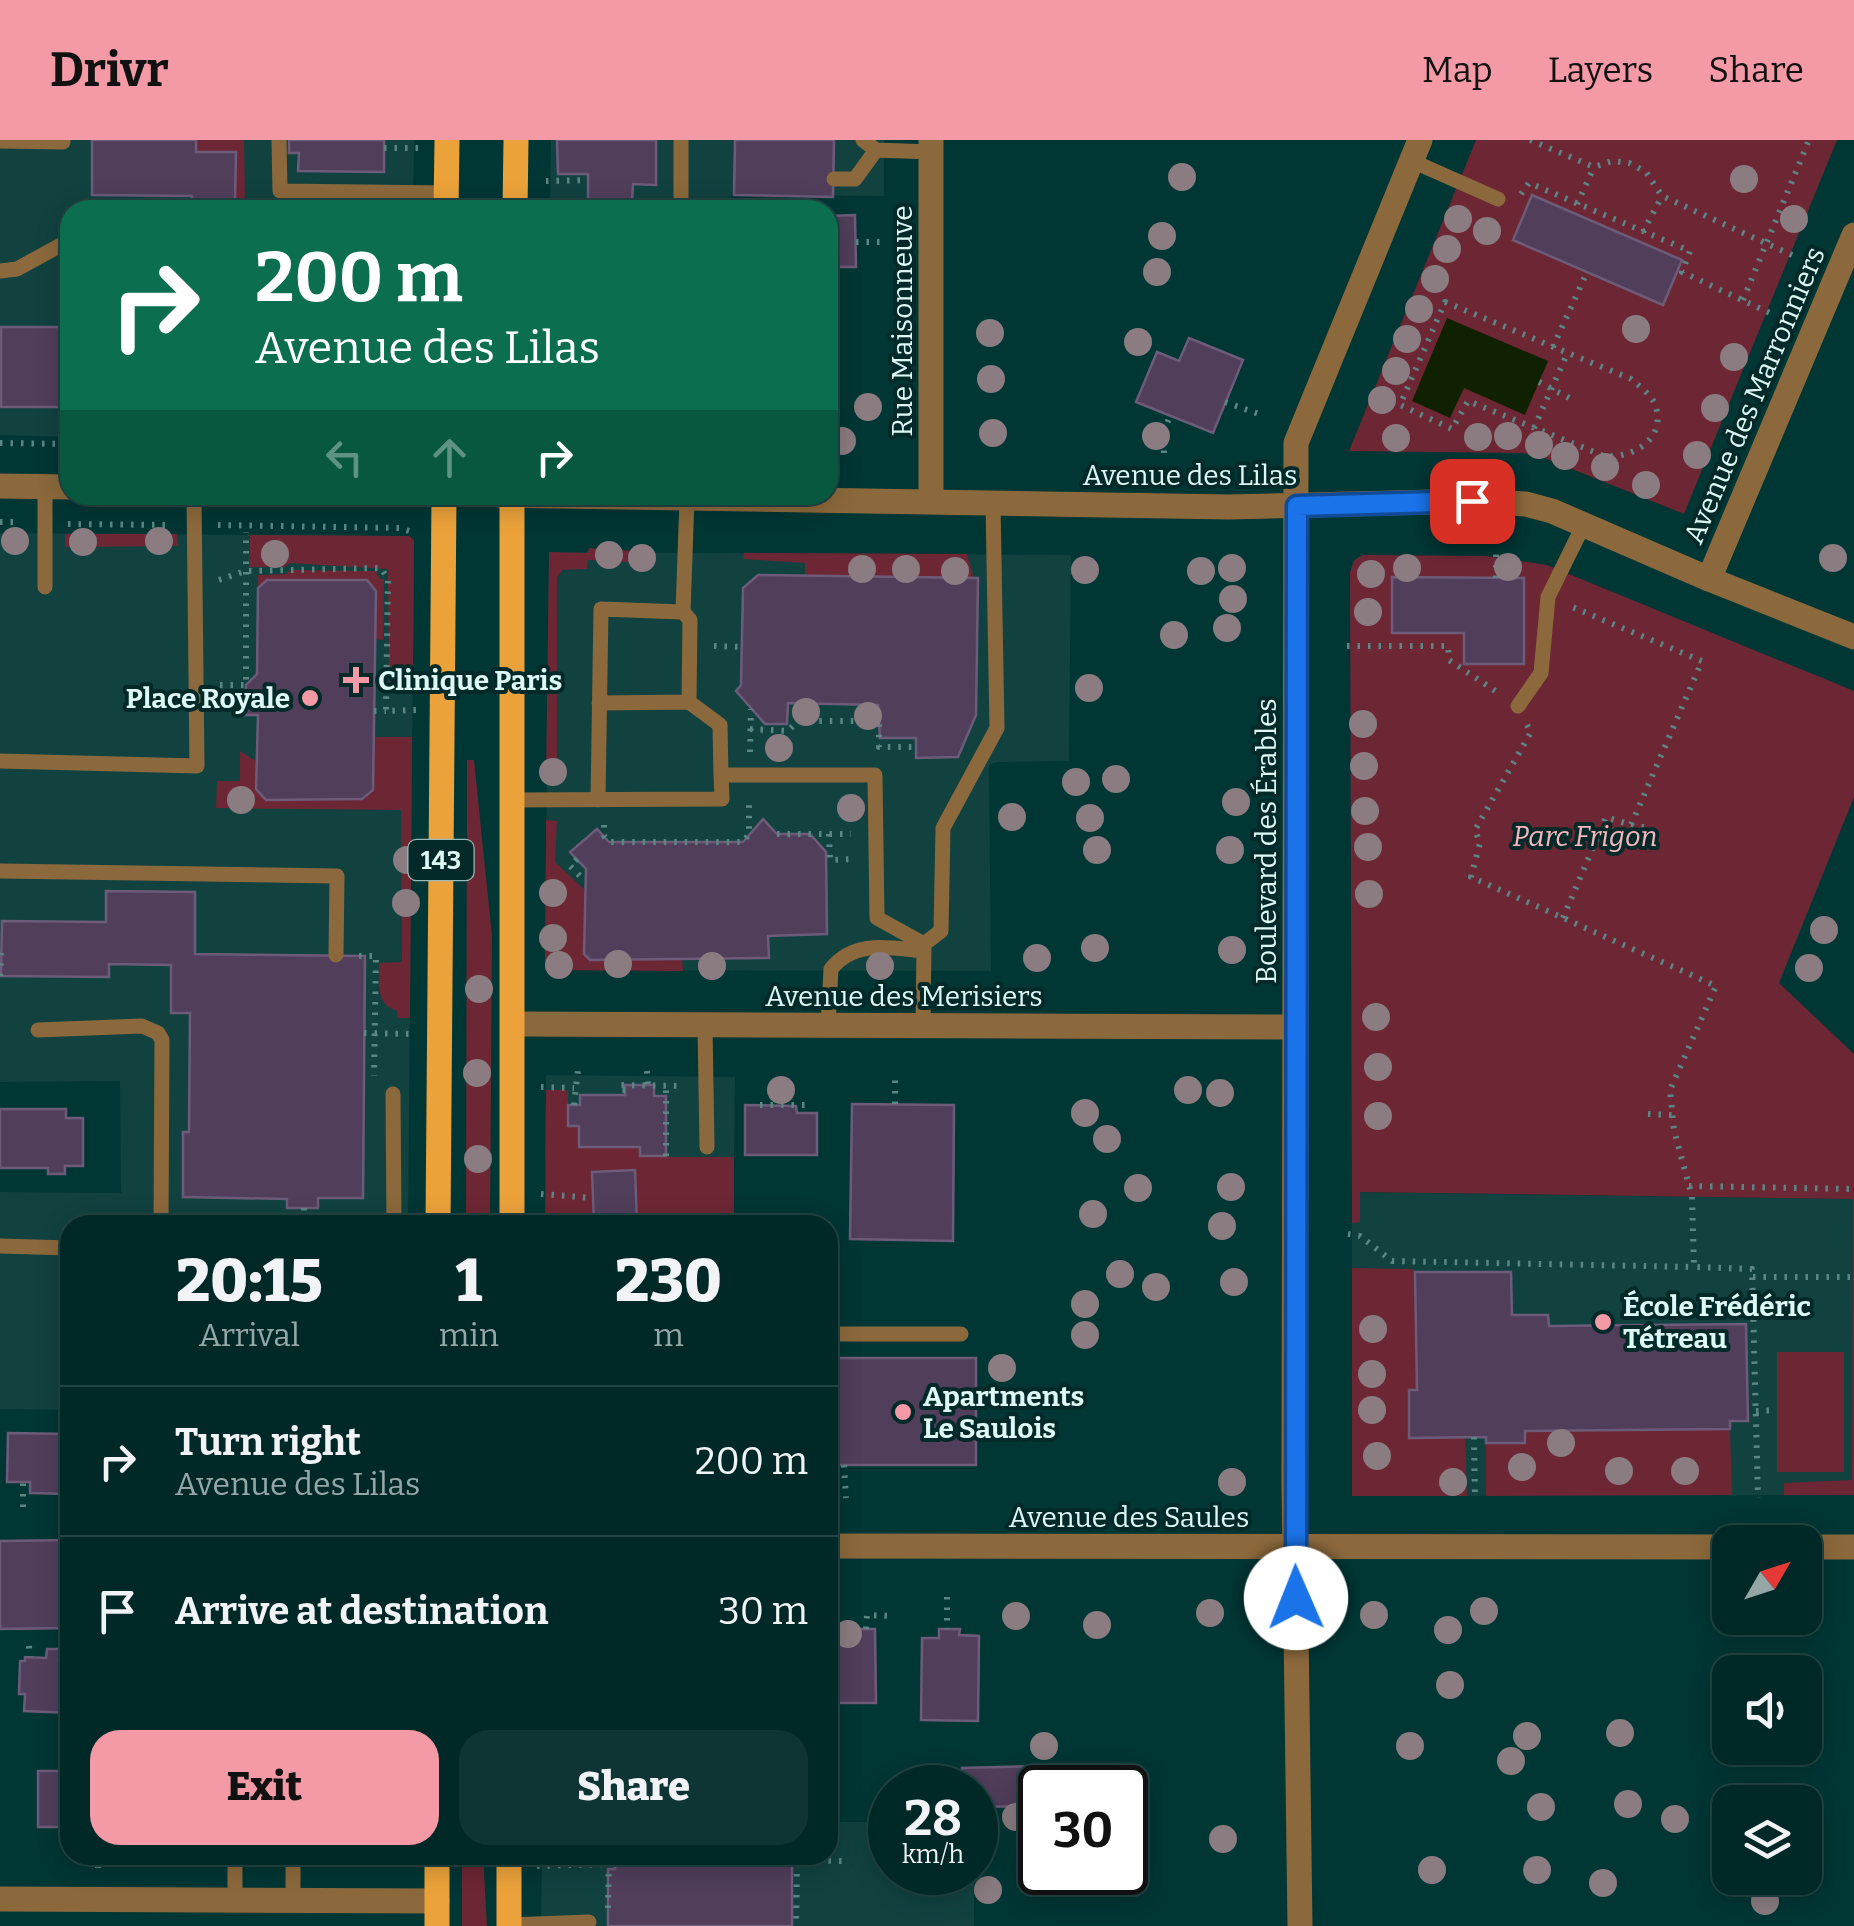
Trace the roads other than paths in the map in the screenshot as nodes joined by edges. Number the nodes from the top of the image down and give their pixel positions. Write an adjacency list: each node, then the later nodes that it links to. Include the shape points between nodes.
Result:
1 (279, 140): 12 (lane, via 280,190)
2 (448, 140): 13 (main road)
3 (516, 140): 14 (main road)
4 (681, 140): 15 (lane)
5 (0, 141): 6 (lane)
6 (64, 142)
7 (870, 145): 8 (lane); 10 (lane, via 855,179)
8 (931, 146): 22 (street, Rue Maisonneuve)
9 (1416, 150): 11 (lane); 28 (street, Boulevard des Érables, via 1296,443)
10 (834, 179)
11 (1498, 198)
12 (418, 200)
13 (446, 200)
14 (515, 200)
15 (682, 200)
16 (1854, 235): 30 (street, Avenue des Marronniers)
17 (60, 245): 18 (lane)
18 (0, 271)
19 (0, 486): 20 (street)
20 (58, 487): 31 (lane)
21 (838, 500): 22 (street, Avenue des Lilas)
22 (931, 502): 23 (street, Avenue des Lilas)
23 (993, 502): 28 (street, Avenue des Lilas); 42 (lane, via 997,728 943,828 941,931)
24 (194, 505): 37 (lane, via 197,766)
25 (444, 505): 54 (main road, 143)
26 (512, 505): 39 (main road, 143)
27 (697, 505): 32 (lane)
28 (1297, 506): 29 (street, Avenue des Lilas, via 1499,502); 48 (street, Boulevard des Érables)
29 (1584, 524): 30 (street, Avenue des Lilas); 36 (lane, via 1548,597 1541,673)
30 (1709, 579): 33 (street, Avenue des Lilas)
31 (45, 588)
32 (683, 612): 34 (lane, via 601,609); 35 (lane, via 690,620)
33 (1854, 636)
34 (599, 702): 35 (lane); 40 (lane)
35 (689, 702): 38 (lane, via 720,724)
36 (1518, 706)
37 (0, 762)
38 (721, 775): 40 (lane, via 722,799); 42 (lane, via 875,775 877,918)
39 (512, 800): 40 (lane); 44 (main road, 143)
40 (598, 800)
41 (0, 871): 43 (lane, via 337,876)
42 (924, 947): 46 (lane, via 862,947 835,963); 47 (lane)
43 (336, 955)
44 (514, 1024): 45 (street, Avenue des Merisiers); 55 (main road, 143)
45 (705, 1026): 46 (street, Avenue des Merisiers); 51 (lane)
46 (828, 1026): 47 (street, Avenue des Merisiers)
47 (923, 1026): 48 (street, Avenue des Merisiers)
48 (1295, 1027): 64 (street, Boulevard des Érables)
49 (38, 1030): 52 (lane, via 142,1026 158,1032)
50 (393, 1094): 53 (lane)
51 (707, 1147)
52 (162, 1215)
53 (394, 1215)
54 (438, 1215)
55 (512, 1215)
56 (0, 1246): 57 (lane)
57 (60, 1248)
58 (838, 1334): 59 (lane)
59 (961, 1334)
60 (838, 1546): 64 (street, Avenue des Saules)
61 (1712, 1547): 64 (street, Avenue des Saules)
62 (1822, 1547): 63 (street)
63 (1854, 1547)
64 (1295, 1548): 76 (street, Boulevard des Érables)
65 (235, 1865): 70 (lane)
66 (294, 1865): 71 (lane)
67 (437, 1865): 73 (main road)
68 (509, 1865): 75 (main road)
69 (0, 1900): 72 (street)
70 (235, 1901): 71 (street); 72 (street)
71 (293, 1901): 73 (street)
72 (63, 1913)
73 (437, 1914)
74 (590, 1922): 75 (lane)
75 (509, 1926)
76 (1300, 1926)

